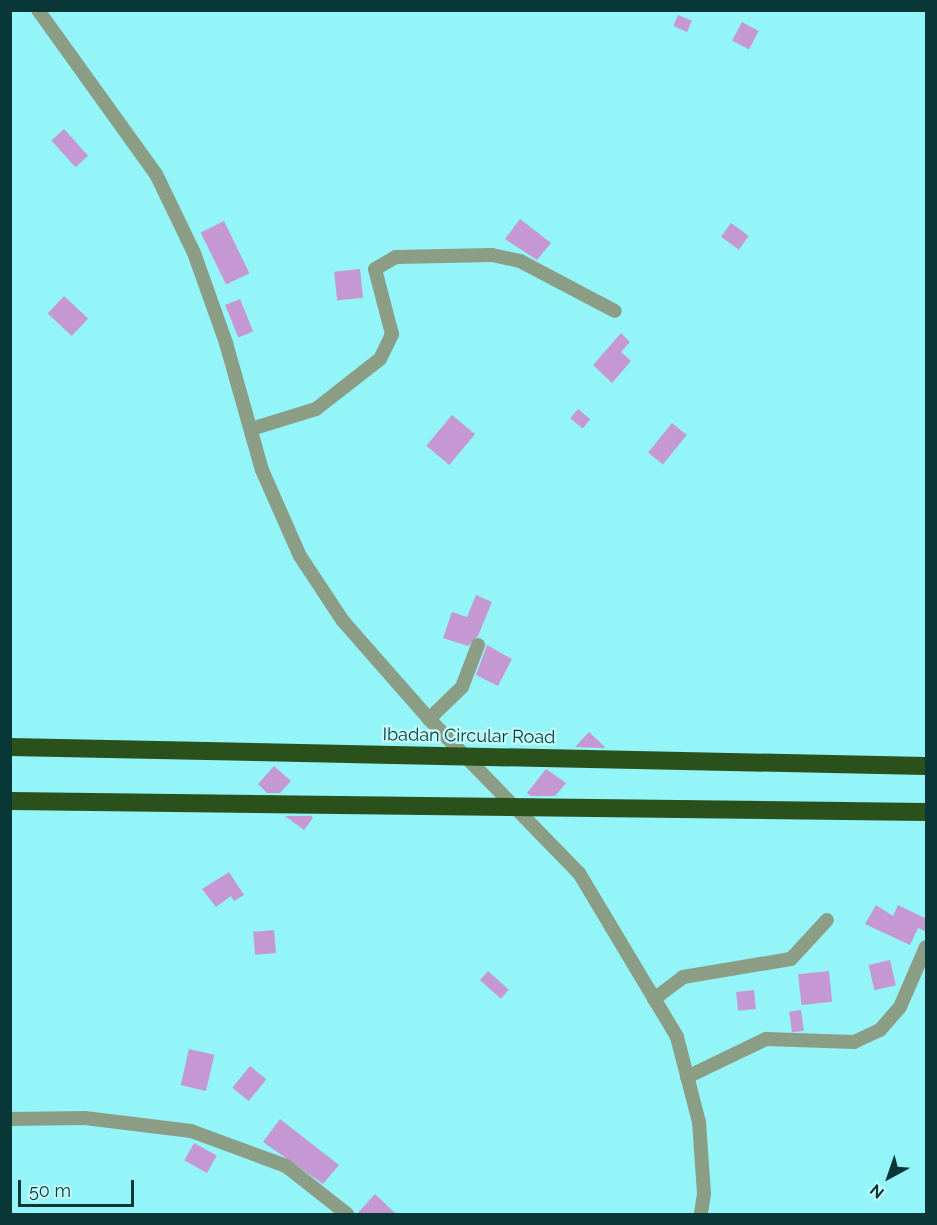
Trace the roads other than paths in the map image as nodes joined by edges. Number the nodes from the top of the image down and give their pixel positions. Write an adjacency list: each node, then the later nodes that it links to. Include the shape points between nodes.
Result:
1 (38, 10): 3 (street, via 156,174 194,253)
2 (615, 311): 3 (street, via 520,261 492,255 396,257 375,270 392,334 380,359 316,409)
3 (250, 429): 5 (street, via 262,470 300,556 343,621)
4 (478, 645): 5 (street, via 462,687)
5 (429, 719): 12 (street, via 579,873)
6 (10, 747): 7 (highway, Ibadan Circular Road)
7 (927, 766)
8 (10, 801): 9 (highway)
9 (927, 812)
10 (827, 920): 12 (street, via 791,958 683,977)
11 (927, 947): 13 (street, via 900,1007 880,1030 854,1042 766,1039)
12 (654, 999): 13 (street, via 677,1037)
13 (687, 1077): 16 (street, via 699,1122 704,1194)
14 (10, 1119): 15 (street, via 85,1118 191,1131 286,1166)
15 (347, 1215)
16 (701, 1215)

